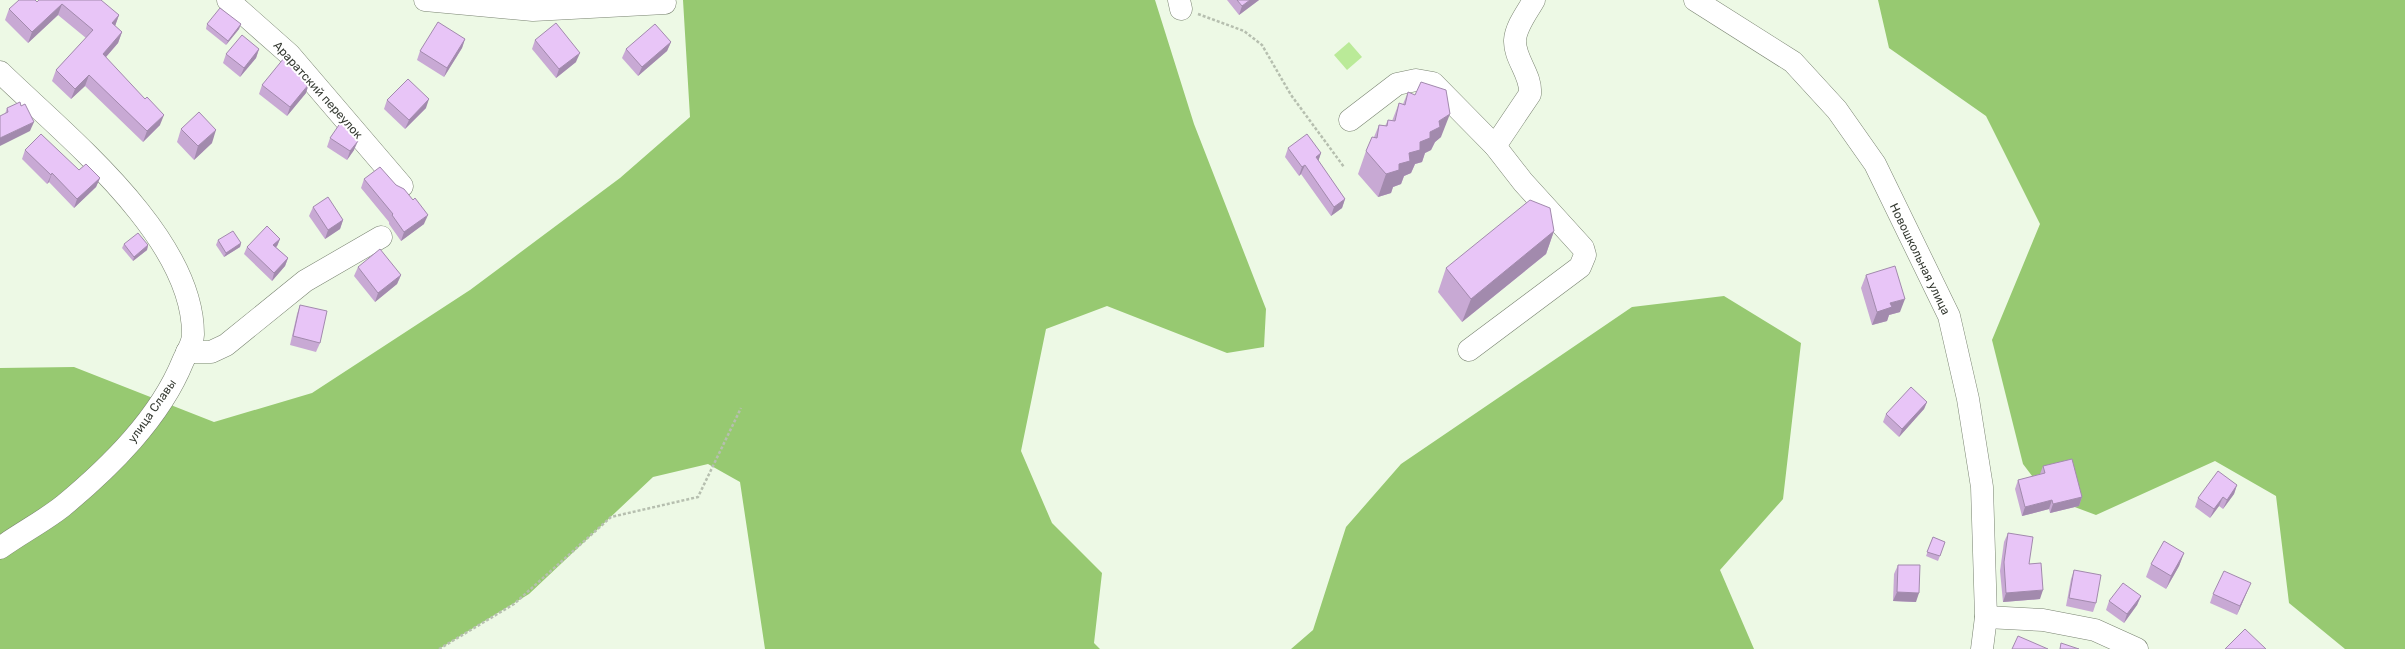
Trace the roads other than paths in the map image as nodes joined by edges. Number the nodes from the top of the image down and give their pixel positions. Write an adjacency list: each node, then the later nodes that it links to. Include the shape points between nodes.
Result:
1 (228, 0): 9 (street, Араратский переулок, via 289,54)
2 (425, 0): 3 (street, via 533,10 665,3)
3 (664, 0)
4 (1534, 0): 8 (street, via 1515,39 1531,86 1530,94)
5 (1695, 0): 14 (street, Новошкольная улица, via 1793,62 1837,110 1875,164 1949,316 1968,399 1982,486)
6 (0, 72): 12 (street, улица Славы, via 115,184 167,249 187,293 194,336)
7 (1350, 120): 8 (street, via 1398,84 1416,80 1433,83)
8 (1495, 146): 11 (street, via 1523,182 1583,248 1585,255 1580,267)
9 (402, 186)
10 (381, 237): 12 (street, via 305,281 226,344 211,352)
11 (1469, 350)
12 (187, 352): 13 (street, улица Славы, via 174,383 128,446 63,506)
13 (0, 548)
14 (1986, 617): 15 (street, Новошкольная улица); 16 (street, via 2042,620 2095,630)
15 (1982, 649)
16 (2137, 649)

